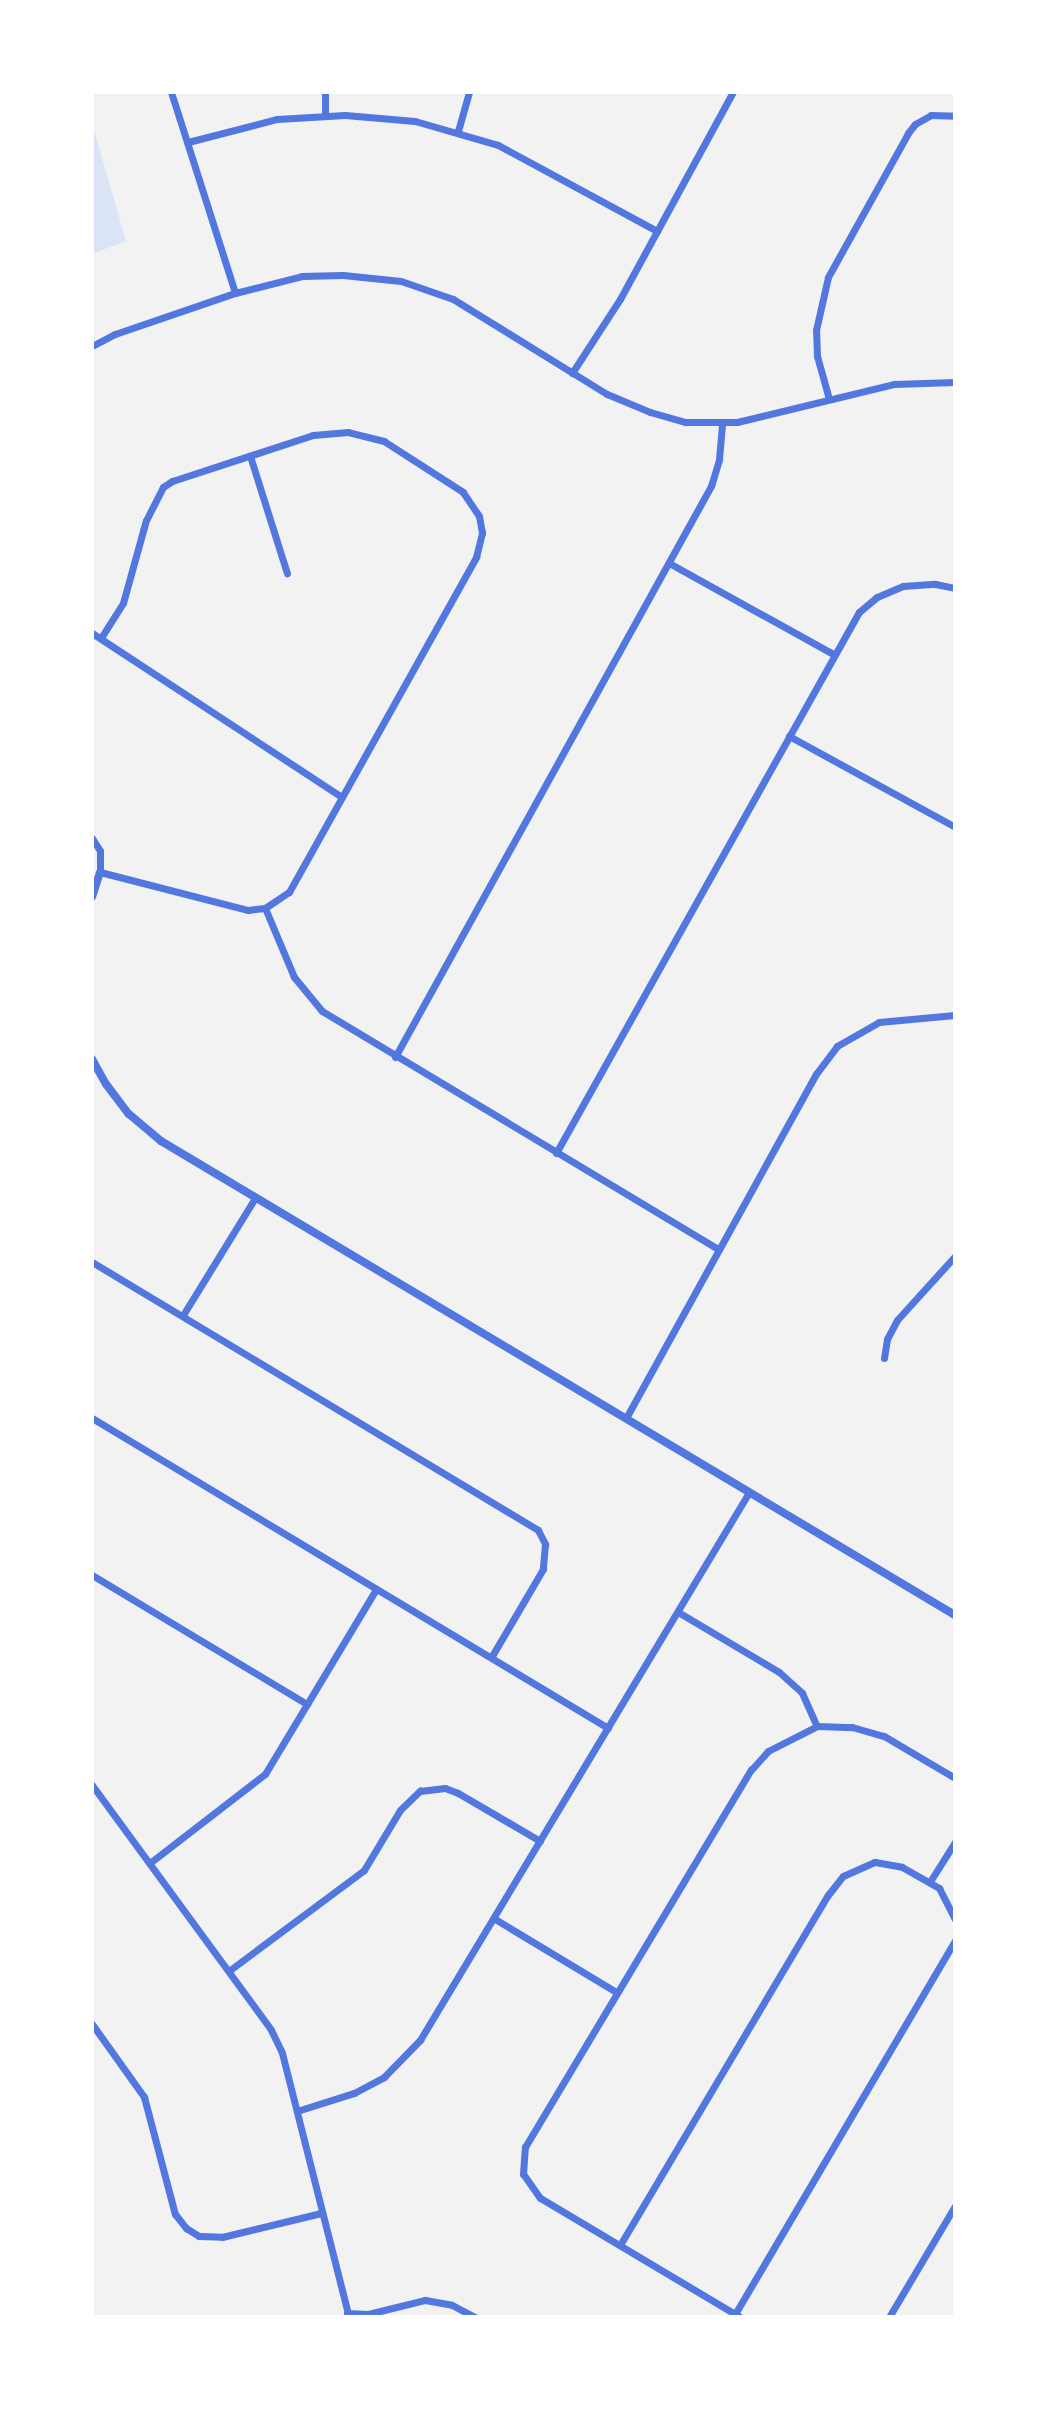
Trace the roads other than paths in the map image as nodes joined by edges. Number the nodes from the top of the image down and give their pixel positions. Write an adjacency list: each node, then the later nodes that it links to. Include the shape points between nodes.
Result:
1 (171, 92): 8 (street)
2 (325, 92): 5 (street)
3 (469, 92): 7 (street)
4 (732, 92): 9 (street)
5 (325, 115): 7 (street, via 399,118); 8 (street, via 260,122)
6 (955, 116): 14 (street, via 931,115 915,124 828,277 816,330)
7 (458, 131): 9 (street, via 525,157)
8 (188, 142): 10 (street)
9 (657, 231): 12 (street)
10 (235, 293): 11 (street); 12 (street, via 315,275 401,281 471,309)
11 (92, 346)
12 (572, 373): 15 (street, via 650,412 686,422)
13 (955, 382): 14 (street, via 894,384)
14 (829, 399): 15 (street)
15 (722, 423): 17 (street, via 715,477)
16 (250, 456): 18 (street); 21 (street, via 172,481 156,495 123,603); 24 (street, via 324,432 373,436 463,492 479,516 482,533 476,557)
17 (669, 563): 22 (street); 31 (street)
18 (287, 573)
19 (955, 588): 22 (street, via 914,584 877,597 859,612)
20 (92, 633): 21 (street)
21 (101, 638): 24 (street)
22 (833, 654): 23 (street)
23 (789, 736): 25 (street); 33 (street)
24 (342, 797): 29 (street, via 289,892)
25 (955, 827)
26 (92, 838): 27 (street, via 100,851)
27 (100, 872): 28 (street); 29 (street, via 237,908)
28 (92, 897)
29 (265, 908): 31 (street, via 307,996)
30 (955, 1015): 35 (street, via 879,1022 837,1046)
31 (395, 1057): 33 (street)
32 (92, 1059): 34 (street, via 117,1099 144,1128)
33 (556, 1153): 35 (street)
34 (255, 1198): 38 (street); 41 (street)
35 (718, 1249): 41 (street)
36 (955, 1256): 39 (street, via 897,1320)
37 (92, 1262): 38 (street)
38 (183, 1315): 47 (street, via 538,1530 545,1544 543,1569)
39 (884, 1358)
40 (92, 1418): 44 (street)
41 (626, 1418): 42 (street)
42 (748, 1494): 45 (street); 46 (street)
43 (92, 1575): 48 (street)
44 (376, 1589): 47 (street); 48 (street)
45 (678, 1612): 49 (street, via 779,1672 802,1693); 50 (street)
46 (955, 1615)
47 (492, 1656): 50 (street)
48 (307, 1704): 55 (street, via 265,1774)
49 (817, 1726): 51 (street, via 852,1727 884,1736); 61 (street, via 777,1744 751,1770)
50 (608, 1728): 53 (street)
51 (955, 1778)
52 (92, 1785): 55 (street)
53 (540, 1841): 57 (street); 60 (street, via 458,1793 445,1788 420,1791 400,1810 364,1870)
54 (955, 1842): 56 (street)
55 (151, 1862): 60 (street)
56 (931, 1880): 58 (street, via 948,1899); 66 (street, via 875,1862 843,1876)
57 (495, 1919): 61 (street); 63 (street, via 438,2015 405,2058 354,2093)
58 (955, 1919)
59 (955, 1940): 68 (street)
60 (230, 1970): 63 (street, via 276,2041)
61 (616, 1992): 66 (street, via 521,2161 533,2193)
62 (92, 2024): 65 (street, via 144,2097 175,2214 186,2228 199,2236 222,2237)
63 (297, 2111): 65 (street)
64 (955, 2206): 70 (street)
65 (321, 2213): 67 (street)
66 (620, 2245): 68 (street)
67 (348, 2315): 69 (street, via 425,2300)
68 (737, 2316)
69 (475, 2317)
70 (889, 2317)

